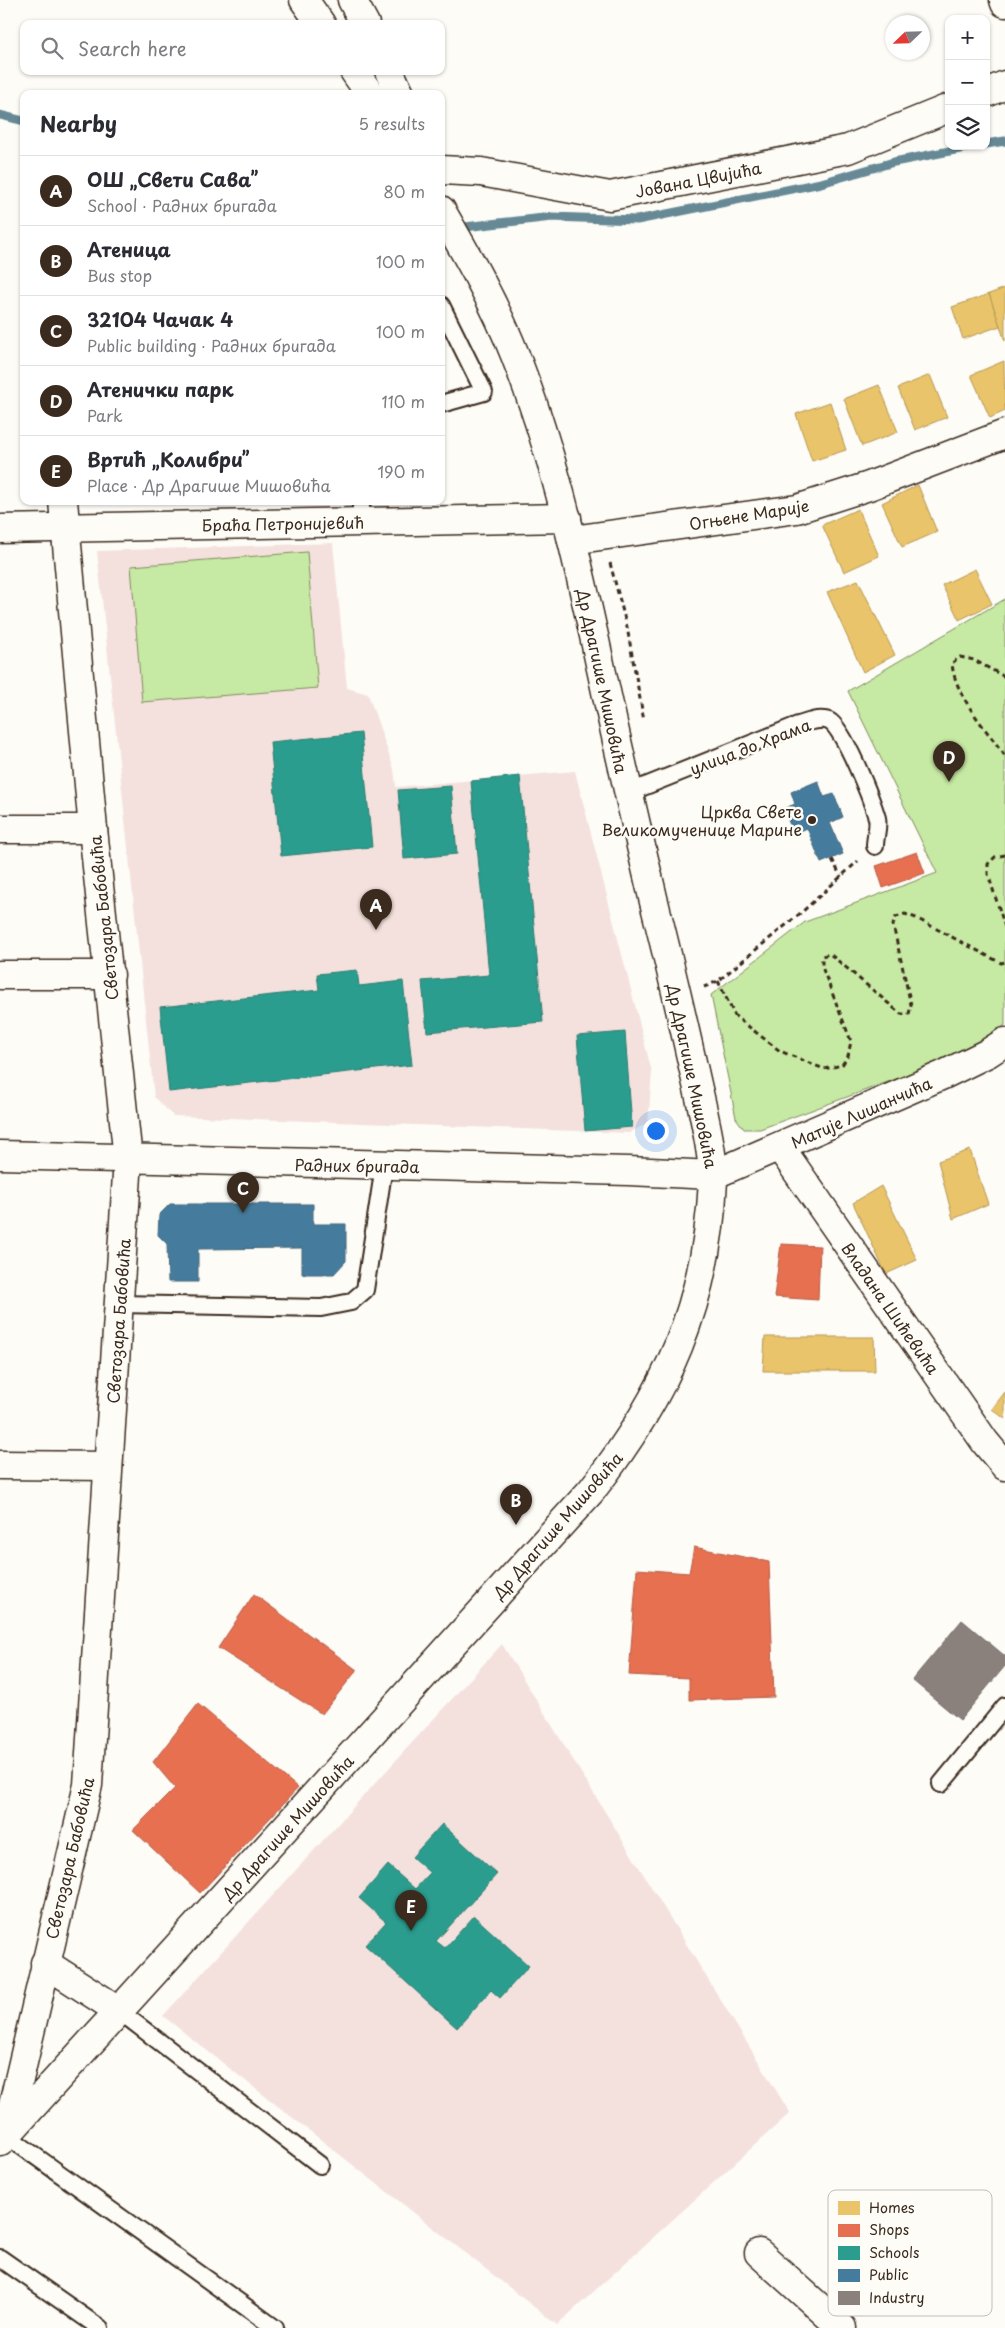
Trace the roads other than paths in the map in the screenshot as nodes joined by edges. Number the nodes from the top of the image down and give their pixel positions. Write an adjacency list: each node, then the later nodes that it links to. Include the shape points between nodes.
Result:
1 (304, 0): 3 (street)
2 (352, 0): 4 (street)
3 (318, 20)
4 (362, 20)
5 (357, 75): 8 (street)
6 (391, 75): 9 (street)
7 (1005, 86): 10 (street)
8 (367, 90)
9 (398, 90)
10 (990, 92)
11 (945, 110): 12 (street, Јована Цвијића, via 848,149 610,196 481,172)
12 (445, 170)
13 (445, 217): 20 (street, Др Драгише Мишовића, via 492,302 515,355)
14 (445, 313): 15 (lane, via 484,392)
15 (445, 403)
16 (1005, 434): 20 (street, Огњене Марије, via 869,486 797,509)
17 (64, 505): 19 (street, Светозара Бабовића)
18 (361, 512): 19 (street, Браћа Петронијевић); 20 (street, Браћа Петронијевић)
19 (66, 528): 21 (street, Браћа Петронијевић); 24 (street, Светозара Бабовића)
20 (570, 529): 22 (street, Др Драгише Мишовића)
21 (0, 530)
22 (628, 793): 25 (lane, улица до Храма, via 798,725 829,721 848,745 877,820); 33 (street, Др Драгише Мишовића, via 700,1098)
23 (0, 829): 24 (street)
24 (93, 829): 27 (street, Светозара Бабовића)
25 (875, 846)
26 (0, 975): 27 (street)
27 (110, 975): 31 (street, Светозара Бабовића)
28 (1005, 1042): 29 (street, Матије Лишанчића, via 943,1075)
29 (780, 1147): 33 (street, Матије Лишанчића); 37 (street, Владана Шићевића, via 984,1442)
30 (0, 1155): 31 (street, Радних бригада)
31 (128, 1159): 32 (street, Радних бригада); 34 (street, Светозара Бабовића)
32 (384, 1166): 33 (street, Радних бригада); 34 (lane, via 364,1290 351,1302 321,1308)
33 (713, 1176): 41 (street, Др Драгише Мишовића, via 705,1259 687,1325 653,1399 619,1455 591,1491)
34 (119, 1304): 36 (street, Светозара Бабовића)
35 (0, 1464): 36 (street)
36 (108, 1466): 40 (street, Светозара Бабовића, via 88,1785)
37 (1005, 1466)
38 (1005, 1706): 39 (lane)
39 (941, 1784)
40 (45, 1963): 41 (street); 42 (street, Светозара Бабовића)
41 (118, 2010): 42 (street, Др Драгише Мишовића); 43 (lane)
42 (3, 2138): 49 (lane)
43 (320, 2165)
44 (759, 2253): 46 (street)
45 (0, 2258): 48 (lane)
46 (828, 2315)
47 (829, 2316): 50 (street)
48 (100, 2328)
49 (275, 2328)
50 (842, 2328)

